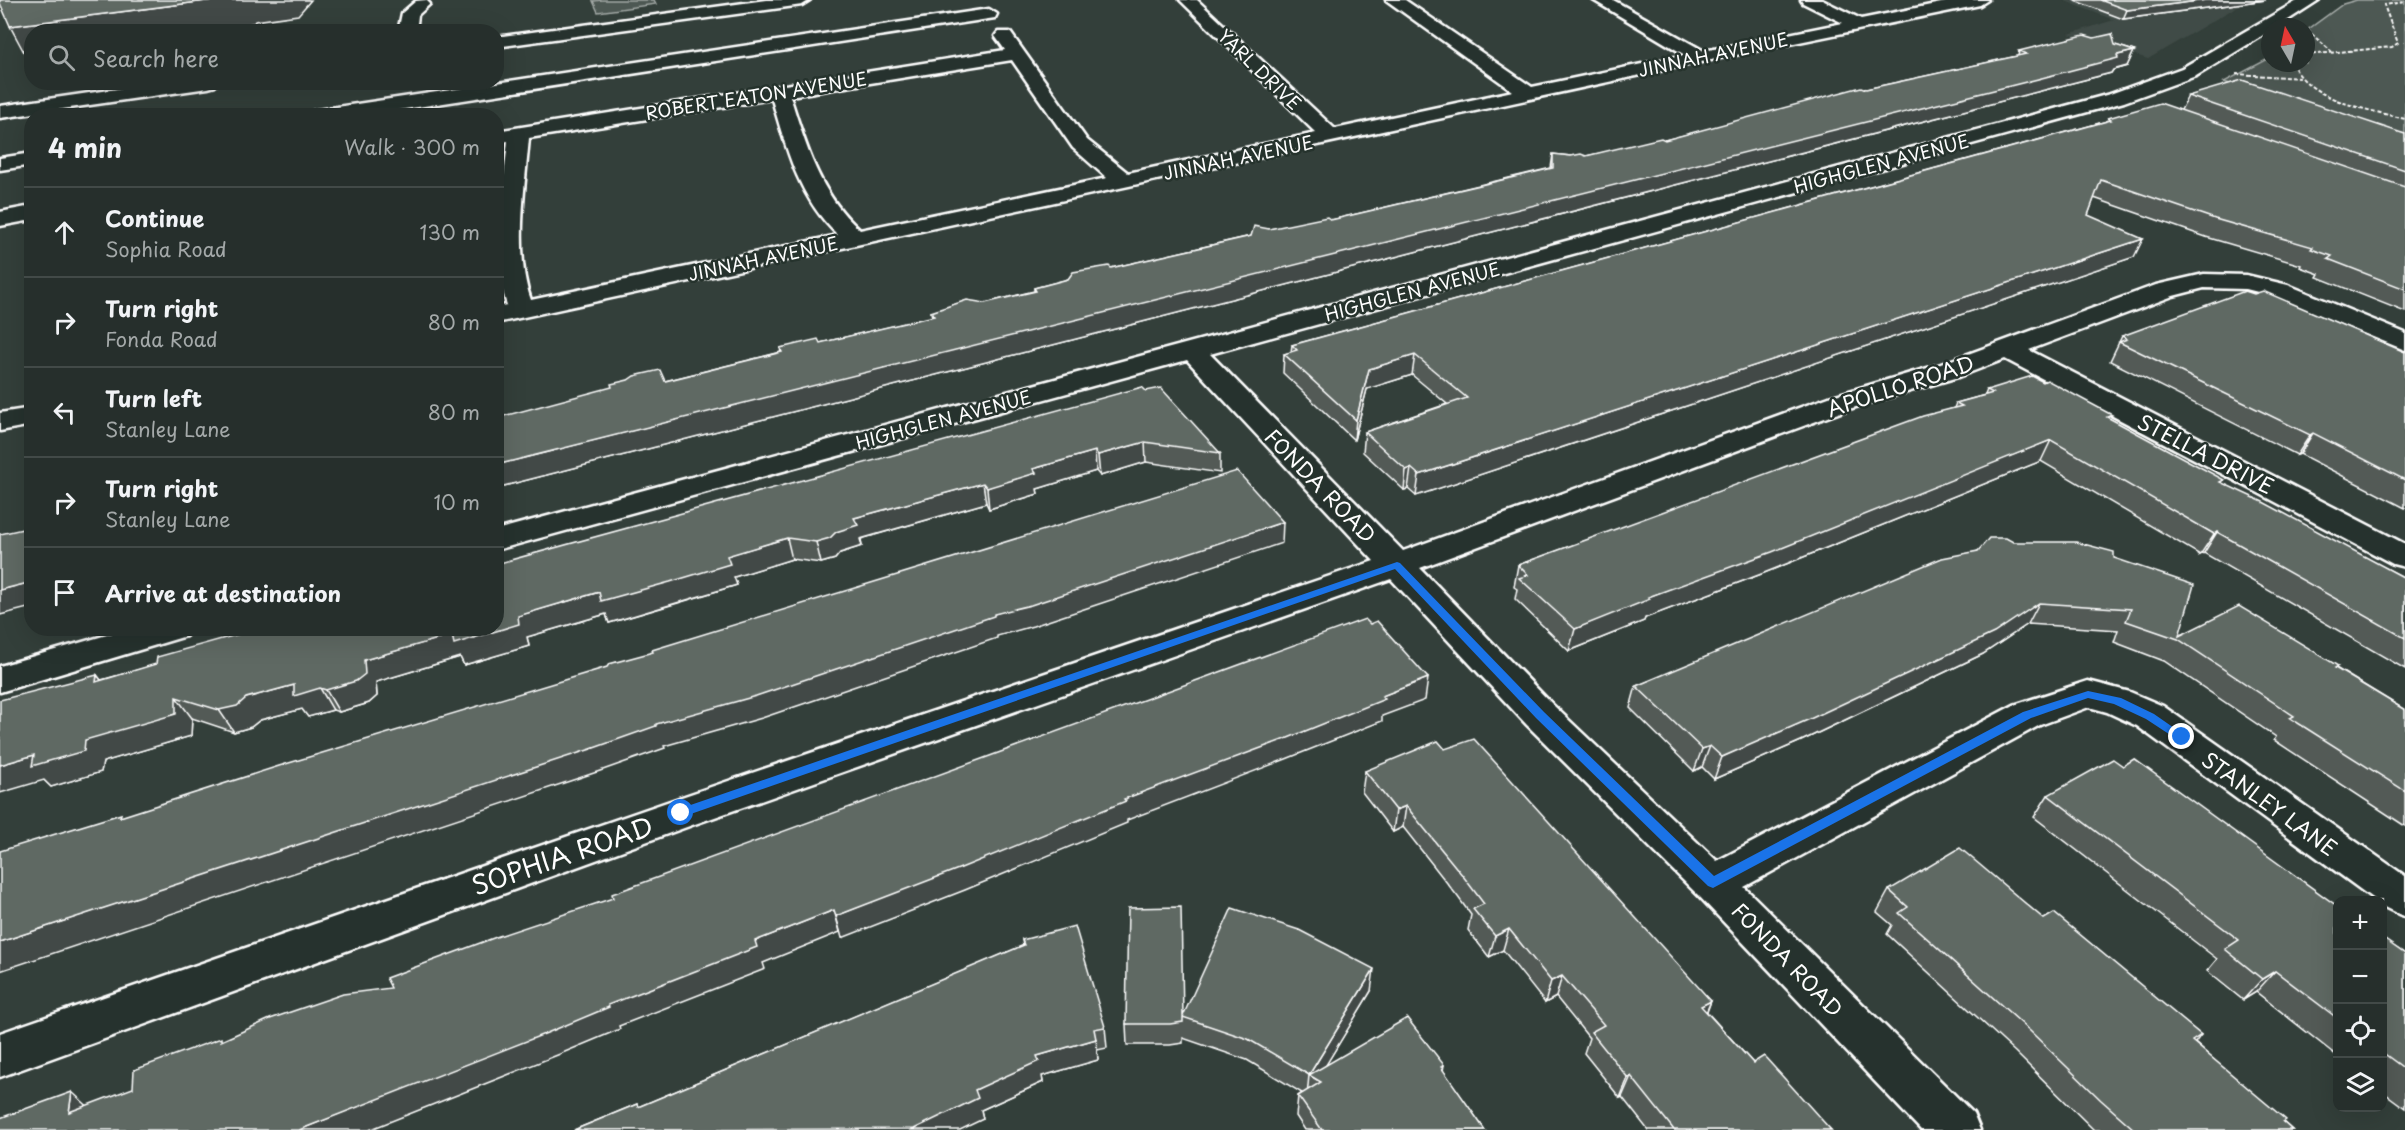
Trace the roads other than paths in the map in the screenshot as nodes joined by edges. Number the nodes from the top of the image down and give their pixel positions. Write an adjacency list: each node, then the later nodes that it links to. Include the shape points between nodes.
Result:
1 (802, 0): 12 (street)
2 (1188, 0): 28 (street, YARL DRIVE)
3 (1394, 0): 19 (street)
4 (1601, 0): 14 (street)
5 (1809, 0): 11 (street)
6 (1980, 0): 11 (street, JINNAH AVENUE)
7 (2311, 0): 20 (street, HIGHGLEN AVENUE, via 2189,72)
8 (422, 4): 10 (street, via 410,13)
9 (985, 7): 13 (street); 15 (street)
10 (408, 24)
11 (1858, 24): 14 (street, JINNAH AVENUE)
12 (504, 41)
13 (1016, 54): 18 (street, ROBERT EATON AVENUE); 31 (street, via 1080,144)
14 (1701, 57): 19 (street, JINNAH AVENUE)
15 (504, 85)
16 (153, 90): 21 (street)
17 (476, 90): 22 (street)
18 (779, 90): 26 (street, ROBERT EATON AVENUE); 34 (street, via 806,178 837,224)
19 (1529, 94): 28 (street, JINNAH AVENUE)
20 (2117, 98): 24 (street); 39 (street, HIGHGLEN AVENUE)
21 (28, 108)
22 (366, 108)
23 (24, 109): 25 (street)
24 (2148, 109)
25 (0, 112)
26 (519, 133): 27 (street, ROBERT EATON AVENUE); 35 (street, via 511,225 513,285)
27 (504, 136)
28 (1332, 137): 31 (street, JINNAH AVENUE)
29 (24, 160): 30 (street)
30 (0, 164)
31 (1124, 181): 34 (street, JINNAH AVENUE)
32 (24, 214): 33 (street)
33 (0, 219)
34 (855, 238): 35 (street, JINNAH AVENUE)
35 (522, 310): 36 (street, JINNAH AVENUE)
36 (504, 313)
37 (2405, 342): 38 (street, APOLLO ROAD, via 2279,290 2246,282 2204,281 2165,290)
38 (2007, 350): 43 (street, STELLA DRIVE); 44 (street, APOLLO ROAD, via 1839,403)
39 (1193, 351): 42 (street, HIGHGLEN AVENUE); 44 (street, FONDA ROAD)
40 (24, 418): 41 (street)
41 (0, 422)
42 (504, 538)
43 (2405, 557)
44 (1397, 565): 47 (street, FONDA ROAD, via 1540,715); 49 (street, SOPHIA ROAD, via 669,817)
45 (147, 636): 46 (street)
46 (0, 679)
47 (1713, 883): 48 (street, STANLEY LANE, via 2027,715 2088,694 2117,701 2150,716); 50 (street, FONDA ROAD)
48 (2405, 899)
49 (0, 1055)
50 (1955, 1130)

